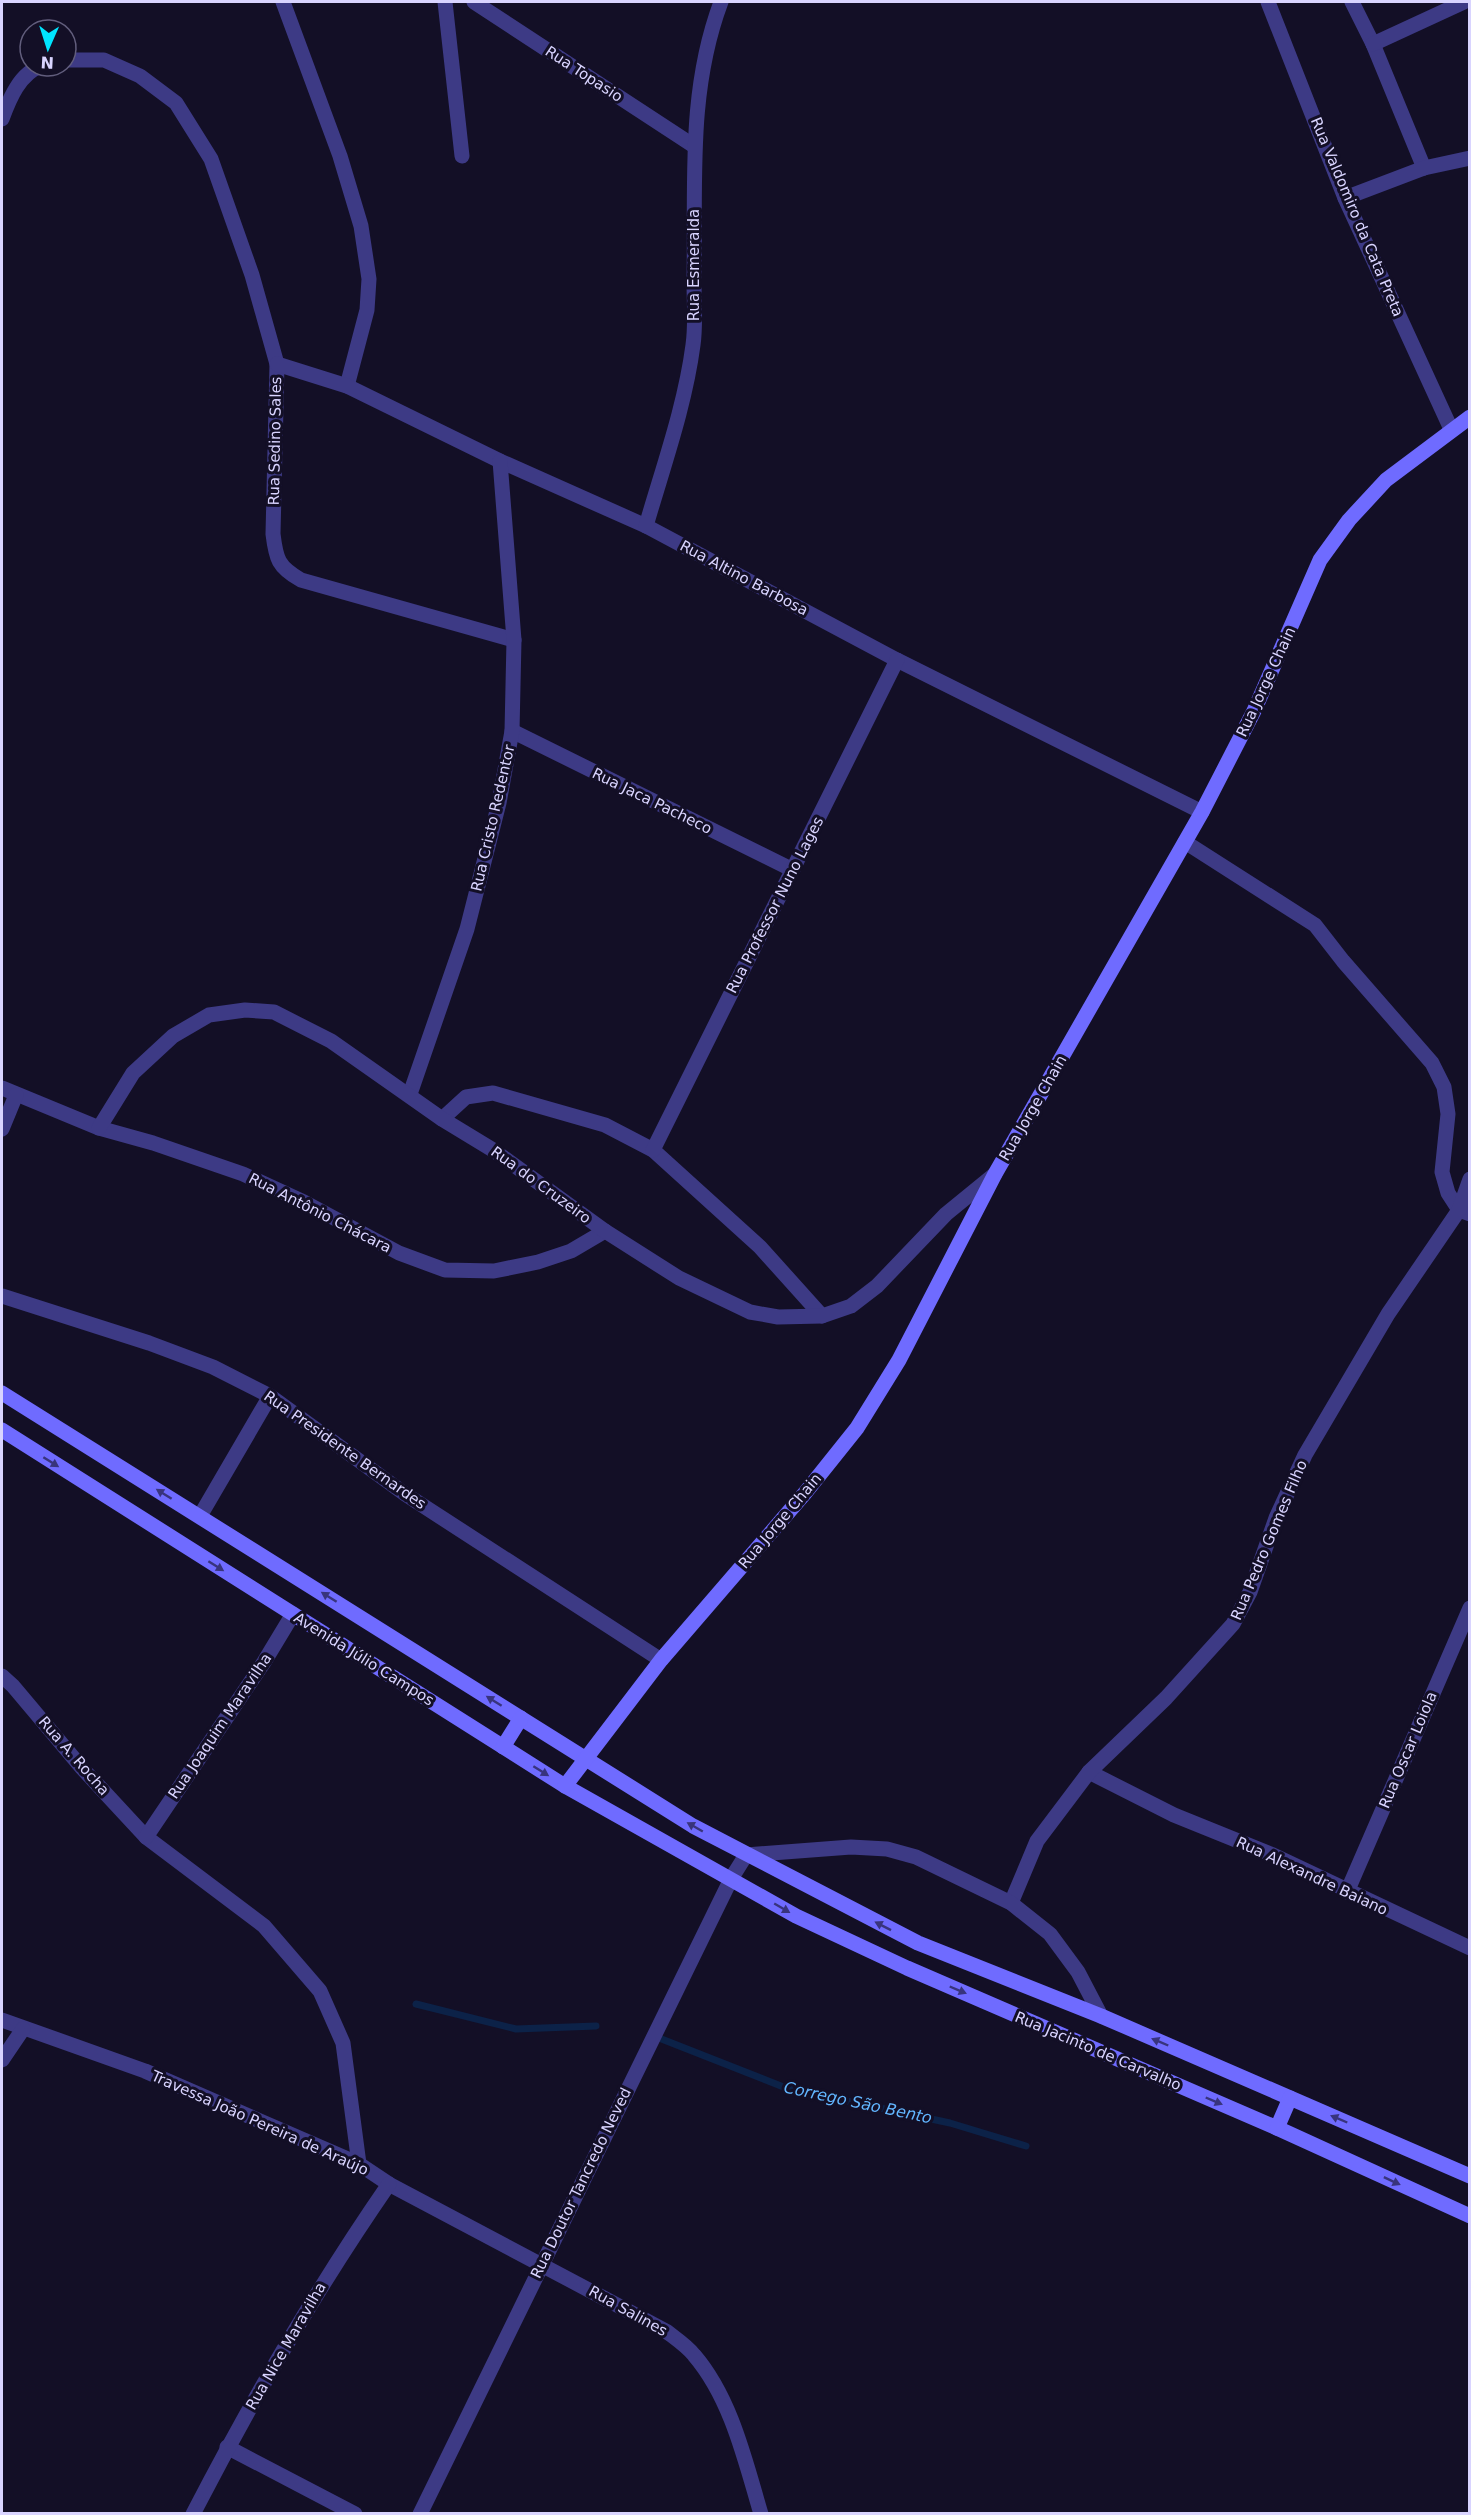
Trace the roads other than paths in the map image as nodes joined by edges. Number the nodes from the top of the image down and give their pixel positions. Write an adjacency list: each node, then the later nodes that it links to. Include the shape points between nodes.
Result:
1 (283, 2): 18 (street, via 340,156 361,226 369,279 367,310)
2 (445, 2): 13 (street)
3 (474, 2): 12 (street, Rua Topasio)
4 (721, 2): 12 (street, Rua Esmeralda, via 699,82)
5 (1268, 2): 16 (street, Rua Valdomiro da Cata Preta)
6 (1352, 2): 8 (street)
7 (1464, 2): 8 (street)
8 (1373, 44): 15 (street)
9 (78, 60): 17 (street, Rua Sedino Sales, via 104,60 140,76 176,103 211,159 252,275)
10 (25, 78): 11 (street, via 11,93)
11 (2, 119)
12 (694, 146): 22 (street, Rua Esmeralda, via 693,344 684,392)
13 (462, 156)
14 (1470, 158): 15 (street)
15 (1424, 168): 16 (street)
16 (1345, 198): 20 (street, Rua Valdomiro da Cata Preta)
17 (277, 364): 18 (street, Rua Altino Barbosa); 23 (street, Rua Sedino Sales, via 273,534 275,556 284,571 301,580)
18 (347, 386): 21 (street, Rua Altino Barbosa)
19 (1470, 417): 20 (street, Rua Jorge Chain)
20 (1450, 429): 26 (street, Rua Jorge Chain, via 1386,480 1349,520 1320,560 1254,711)
21 (500, 461): 22 (street, Rua Altino Barbosa); 23 (street, Rua Cristo Redentor)
22 (646, 526): 24 (street, Rua Altino Barbosa)
23 (514, 640): 25 (street, Rua Cristo Redentor)
24 (897, 660): 26 (street, Rua Altino Barbosa); 28 (street, Rua Professor Nuno Lages)
25 (512, 731): 28 (street, Rua Jaca Pacheco); 30 (street, Rua Cristo Redentor, via 499,803 467,929)
26 (1202, 812): 27 (street, Rua Jorge Chain)
27 (1185, 842): 36 (street, Rua Jorge Chain); 38 (street, via 1315,924 1342,961 1432,1063 1444,1087 1448,1114 1442,1172 1448,1193)
28 (793, 870): 35 (street, Rua Professor Nuno Lages)
29 (2, 1088): 31 (street, Rua Antônio Chácara)
30 (410, 1094): 32 (street, Rua do Cruzeiro); 33 (street, Rua do Cruzeiro, via 331,1041 274,1012 245,1010 210,1016 173,1035 133,1073)
31 (16, 1095): 33 (street, Rua Antônio Chácara); 34 (street)
32 (442, 1119): 35 (street, via 466,1097 493,1093 605,1125); 39 (street, Rua do Cruzeiro, via 493,1149)
33 (99, 1128): 39 (street, Rua Antônio Chácara, via 243,1174 399,1253 445,1270 494,1271 538,1262 571,1251)
34 (2, 1129)
35 (653, 1150): 41 (street, via 760,1247)
36 (995, 1174): 41 (street, Rua do Cruzeiro, via 946,1214 877,1286 851,1306); 48 (street, Rua Jorge Chain, via 899,1360 857,1428)
37 (1470, 1179): 38 (street, Rua Pedro Gomes Filho)
38 (1464, 1212): 53 (street, Rua Pedro Gomes Filho, via 1388,1314 1305,1455 1276,1518 1250,1592 1233,1624 1166,1698)
39 (605, 1231): 41 (street, Rua do Cruzeiro, via 679,1278 750,1312 778,1317)
40 (2, 1296): 43 (street, Rua Presidente Bernardes, via 203,1363)
41 (822, 1316)
42 (2, 1393): 45 (street, one-way to 42)
43 (270, 1396): 45 (street); 48 (street, Rua Presidente Bernardes, via 405,1494)
44 (2, 1430): 47 (street, Avenida Júlio Campos, one-way to 47)
45 (200, 1516): 50 (street, one-way to 45)
46 (1470, 1608): 58 (street, Rua Oscar Loiola)
47 (293, 1614): 51 (street, Avenida Júlio Campos); 55 (street, Rua Joaquim Maravilha)
48 (661, 1660): 52 (street, Rua Jorge Chain)
49 (2, 1676): 55 (street, Rua A. Rocha)
50 (521, 1718): 51 (street); 52 (street)
51 (503, 1747): 54 (street, Avenida Júlio Campos, one-way to 54)
52 (586, 1758): 54 (street, Rua Jorge Chain); 56 (street, one-way to 52)
53 (1089, 1772): 58 (street, Rua Alexandre Baiano, via 1174,1815 1273,1855); 59 (street, Rua Pedro Gomes Filho, via 1037,1842)
54 (565, 1786): 57 (street, Avenida Júlio Campos)
55 (146, 1836): 69 (street, Rua A. Rocha, via 264,1926 320,1991 343,2043)
56 (746, 1855): 57 (street, Rua Doutor Tancredo Neved); 59 (street, via 851,1847 887,1849 916,1857); 60 (street, one-way to 56)
57 (731, 1879): 62 (street, Rua Jacinto de Carvalho, one-way to 62, via 796,1916); 73 (street, Rua Doutor Tancredo Neved)
58 (1347, 1892): 61 (street, Rua Alexandre Baiano)
59 (1011, 1903): 63 (street, via 1050,1934 1078,1972)
60 (918, 1943): 62 (street); 63 (street)
61 (1470, 1948)
62 (907, 1968): 68 (street, Rua Jacinto de Carvalho, one-way to 68)
63 (1101, 2016): 67 (street, one-way to 63)
64 (2, 2020): 65 (street, Travessa João Pereira de Araújo)
65 (23, 2030): 66 (street); 69 (street, Travessa João Pereira de Araújo, via 145,2071)
66 (2, 2060)
67 (1290, 2098): 68 (street); 70 (street, one-way to 67)
68 (1277, 2128): 72 (street, Rua Jacinto de Carvalho, one-way to 72)
69 (359, 2164): 71 (street, Travessa João Pereira de Araújo)
70 (1470, 2176)
71 (389, 2184): 73 (street, Travessa João Pereira de Araújo); 74 (street, Rua Nice Maravilha, via 293,2330)
72 (1470, 2216)
73 (541, 2266): 75 (street, Rua Salines, via 607,2297 666,2331 693,2353 722,2400); 78 (street, Rua Doutor Tancredo Neved)
74 (227, 2447): 76 (street, Rua Nice Maravilha); 77 (street)
75 (760, 2508)
76 (193, 2514)
77 (355, 2514)
78 (420, 2514)

